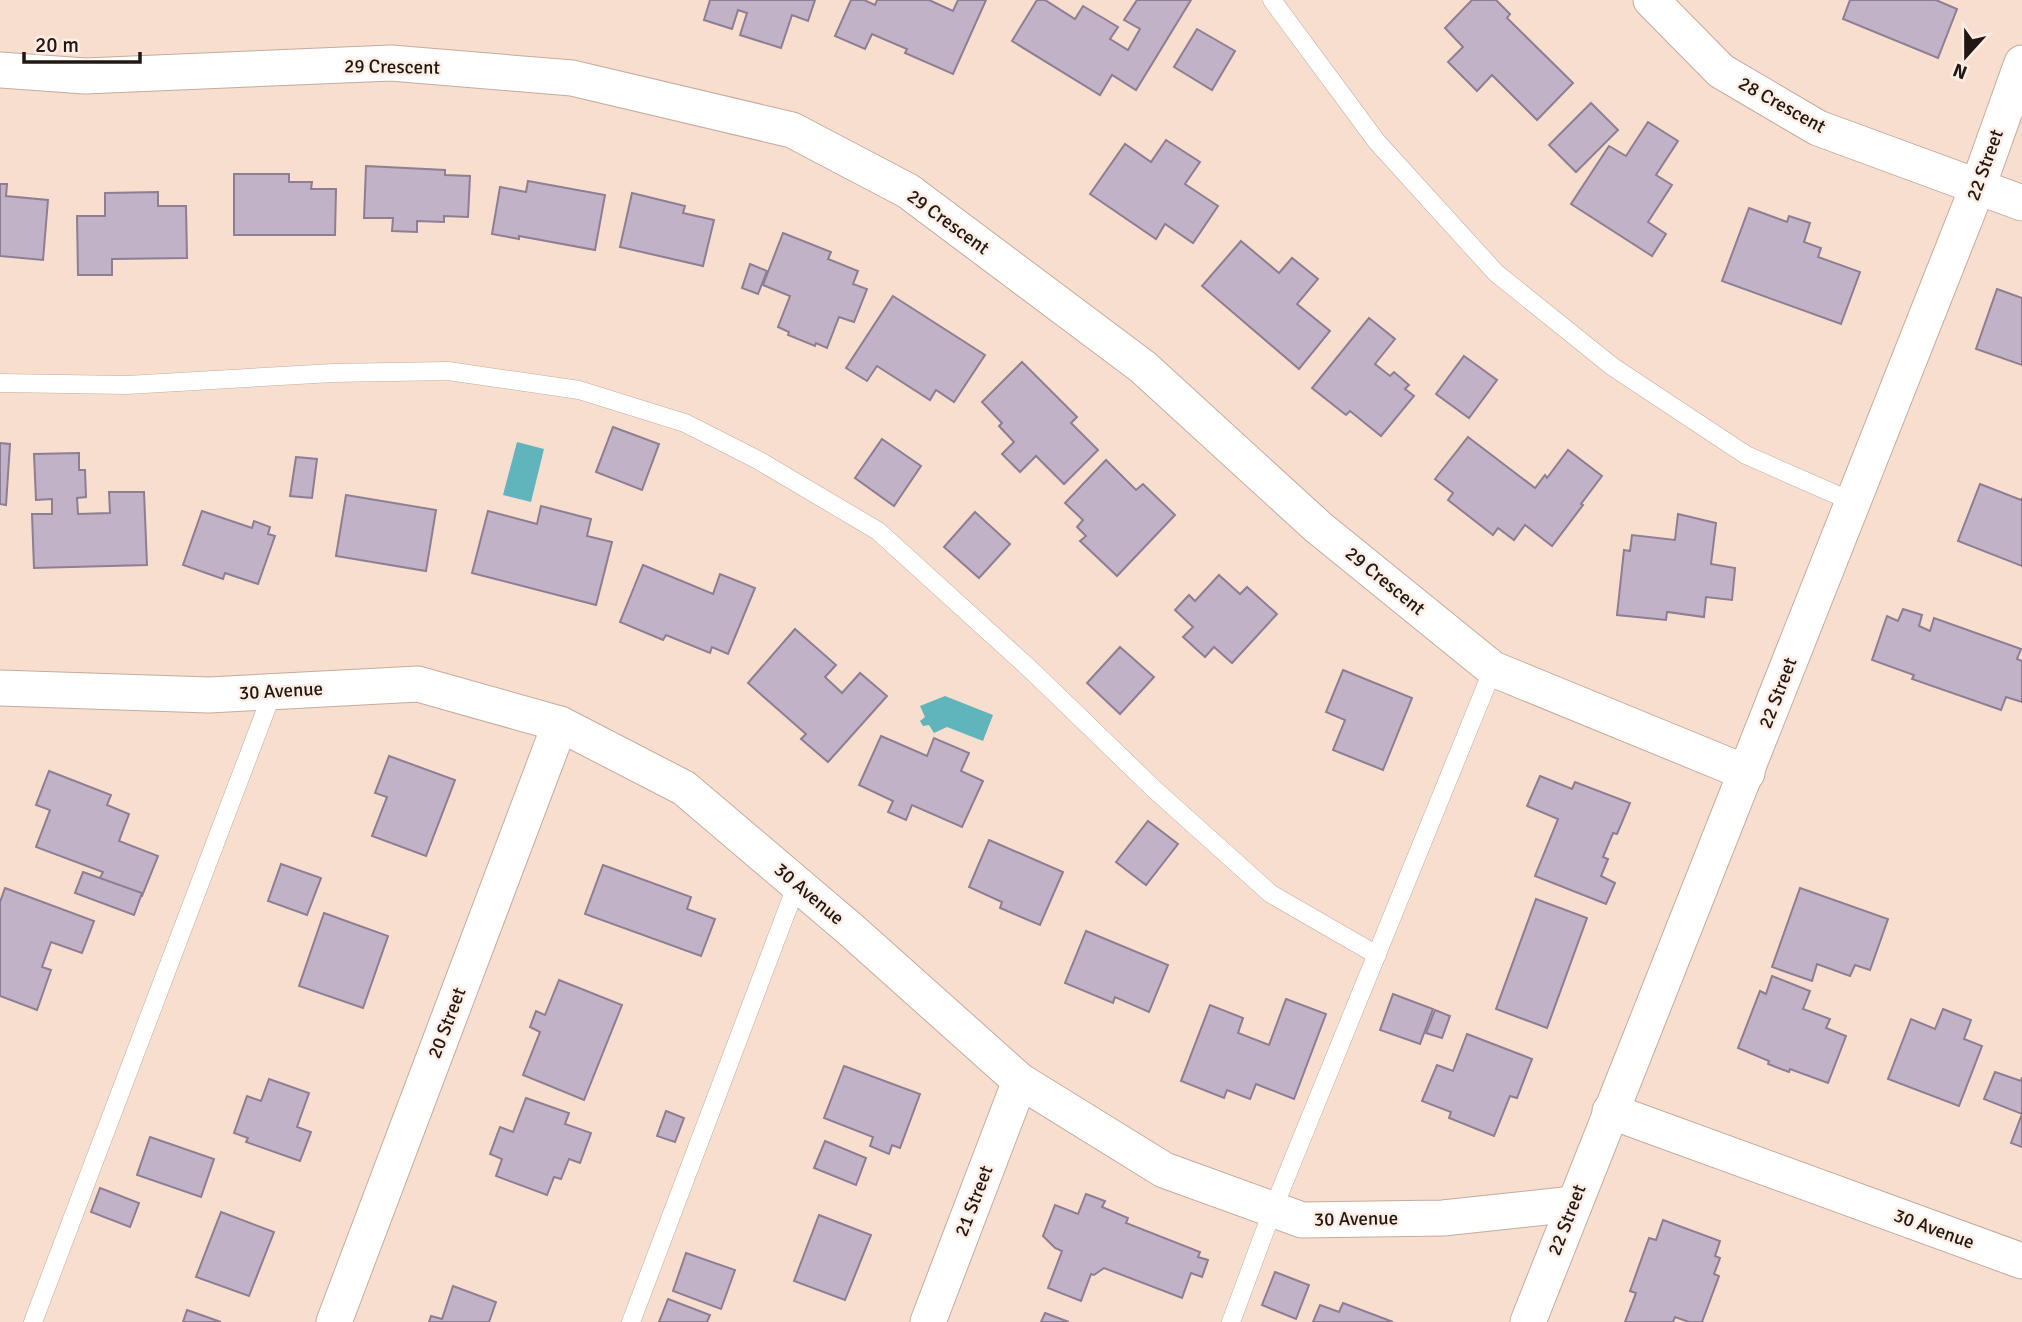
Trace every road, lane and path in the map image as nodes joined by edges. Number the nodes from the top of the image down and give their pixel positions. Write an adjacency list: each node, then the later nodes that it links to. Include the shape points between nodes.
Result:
1 (1272, 0): 8 (lane, via 1377,142 1496,273 1612,367 1746,456)
2 (1651, 0): 5 (street, 28 Crescent, via 1721,71 1818,128)
3 (2022, 63): 5 (street, 22 Street)
4 (0, 70): 9 (street, 29 Crescent, via 85,76 391,63 572,78 792,130 908,191 1143,367 1318,527)
5 (1978, 186): 6 (street, 28 Crescent); 8 (street, 22 Street)
6 (2022, 203)
7 (0, 383): 15 (lane, via 127,385 448,371 579,390 685,423 878,531 1271,894)
8 (1853, 502): 13 (street, 22 Street)
9 (1493, 669): 13 (street, 29 Crescent); 15 (lane)
10 (0, 688): 11 (street, 30 Avenue, via 209,695)
11 (273, 691): 12 (street, 30 Avenue, via 418,684); 21 (lane)
12 (560, 724): 14 (street, 30 Avenue, via 684,788); 22 (street, 20 Street)
13 (1746, 773): 17 (street, 22 Street)
14 (797, 884): 16 (street, 30 Avenue); 23 (lane)
15 (1377, 955): 19 (lane)
16 (1020, 1081): 19 (street, 30 Avenue, via 1164,1170); 24 (street, 21 Street)
17 (1610, 1111): 18 (street, 22 Street); 20 (street, 30 Avenue)
18 (1573, 1204): 19 (street, 30 Avenue, via 1443,1218 1302,1220); 26 (street, 22 Street)
19 (1273, 1209): 25 (lane)
20 (2022, 1261)
21 (33, 1322)
22 (334, 1322)
23 (631, 1322)
24 (928, 1322)
25 (1231, 1322)
26 (1528, 1322)

